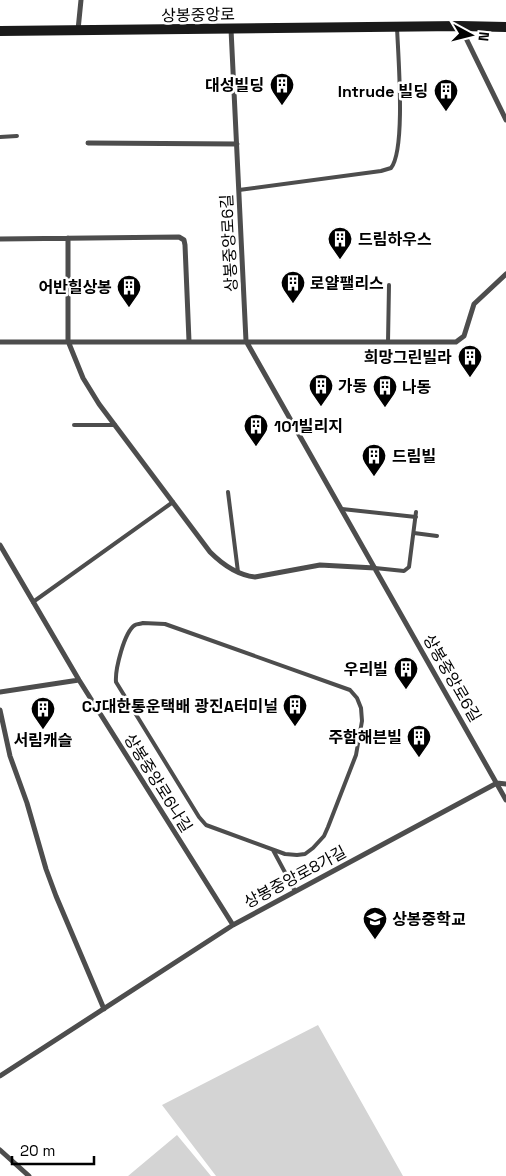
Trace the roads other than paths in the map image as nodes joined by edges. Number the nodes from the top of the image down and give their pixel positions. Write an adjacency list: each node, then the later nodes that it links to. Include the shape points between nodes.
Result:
1 (82, 0): 6 (street)
2 (460, 26): 3 (main road, 상봉중앙로); 4 (main road, 상봉중앙로); 8 (street)
3 (397, 27): 5 (main road, 상봉중앙로); 13 (lane, via 400,135 397,156 391,168)
4 (506, 27)
5 (231, 29): 6 (main road, 상봉중앙로); 12 (street, 상봉중앙로6길)
6 (78, 31): 7 (main road, 상봉중앙로)
7 (0, 32)
8 (506, 120)
9 (0, 136): 10 (lane)
10 (17, 136)
11 (88, 143): 12 (street)
12 (237, 144): 13 (street, 상봉중앙로6길)
13 (239, 190): 20 (street, 상봉중앙로6길)
14 (68, 238): 15 (street); 18 (street); 19 (street, via 174,236 184,240)
15 (0, 239)
16 (506, 274): 22 (street, via 474,304 460,340)
17 (389, 285): 22 (lane)
18 (68, 341): 19 (street); 21 (street); 24 (street, via 83,378)
19 (189, 341): 20 (street)
20 (246, 341): 22 (street); 27 (street, 상봉중앙로6길)
21 (0, 342)
22 (388, 342)
23 (74, 425): 24 (lane)
24 (115, 425): 26 (street)
25 (228, 492): 32 (lane)
26 (173, 502): 32 (street, via 210,552); 33 (lane)
27 (342, 509): 28 (lane, via 416,515); 31 (street, 상봉중앙로6길)
28 (414, 533): 29 (lane); 31 (lane, via 407,570)
29 (437, 536)
30 (0, 545): 33 (street, 상봉중앙로6나길)
31 (375, 568): 32 (street, via 320,564 260,577); 37 (street, 상봉중앙로6길)
32 (238, 572)
33 (33, 602): 34 (street, 상봉중앙로6나길)
34 (78, 680): 35 (street); 42 (street, 상봉중앙로6나길)
35 (0, 692)
36 (0, 710): 43 (street, via 10,756 49,878)
37 (497, 783): 38 (street); 39 (street, 상봉중앙로6길); 41 (street, 상봉중앙로8가길)
38 (506, 784)
39 (506, 800)
40 (274, 850): 40 (lane, via 206,825 116,682 117,662 130,630 136,625 165,624 350,690 357,698 362,720 356,755 324,836 305,854 284,854); 41 (lane)
41 (295, 891): 42 (street, 상봉중앙로8가길)
42 (232, 925): 43 (street, 상봉중앙로8가길)
43 (104, 1008): 44 (street, 상봉중앙로8가길)
44 (0, 1076)
45 (0, 1150): 46 (street)
46 (30, 1176)

